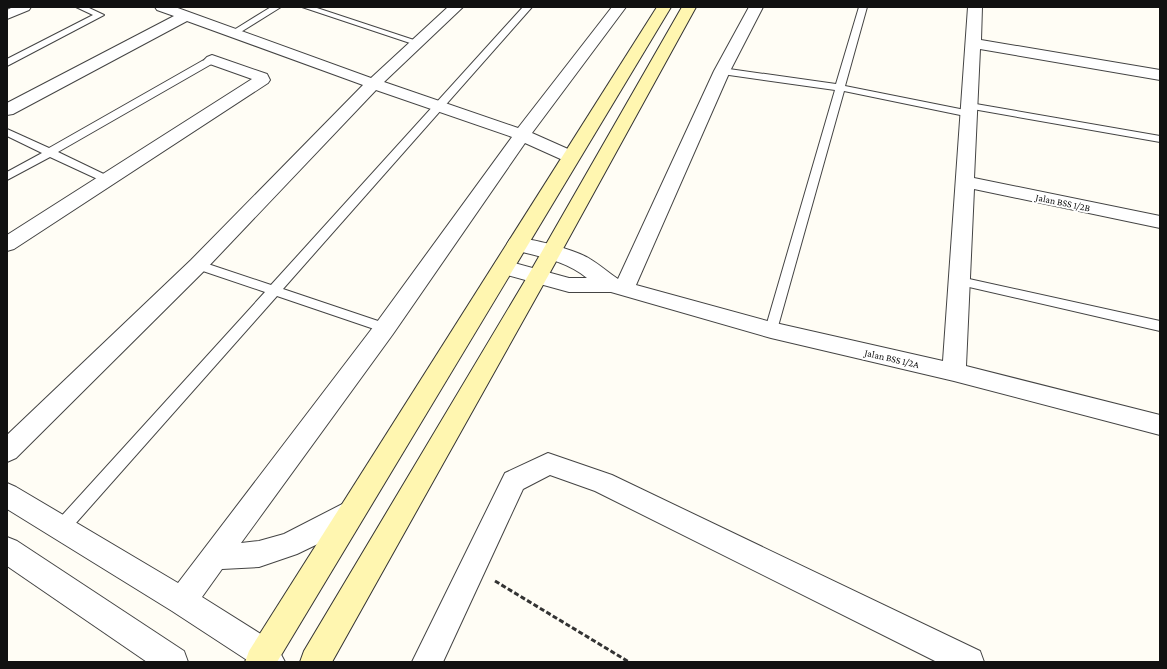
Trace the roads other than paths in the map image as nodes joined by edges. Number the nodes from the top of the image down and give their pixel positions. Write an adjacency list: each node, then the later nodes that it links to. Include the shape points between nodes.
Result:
1 (24, 7): 14 (street)
2 (80, 7): 20 (lane, via 100,15)
3 (162, 7): 15 (street)
4 (277, 7): 16 (lane)
5 (306, 7): 17 (lane)
6 (528, 7): 25 (lane)
7 (620, 7): 29 (street)
8 (664, 7): 32 (street)
9 (689, 7): 39 (street)
10 (756, 7): 21 (street)
11 (863, 7): 24 (lane)
12 (975, 7): 18 (street)
13 (453, 8): 17 (street)
14 (7, 15)
15 (186, 16): 16 (street); 26 (street)
16 (233, 32): 23 (street)
17 (419, 43): 23 (street)
18 (974, 43): 22 (street); 27 (street)
19 (212, 60): 31 (lane); 34 (street, via 261,77 262,80)
20 (7, 63)
21 (722, 71): 24 (lane); 44 (street)
22 (1160, 75)
23 (373, 84): 25 (street); 40 (street)
24 (841, 88): 27 (lane); 48 (lane)
25 (437, 107): 29 (street); 45 (lane)
26 (7, 110)
27 (970, 110): 30 (lane); 35 (street)
28 (7, 132): 31 (lane)
29 (522, 135): 32 (street); 47 (street)
30 (1160, 139)
31 (50, 152): 33 (lane); 34 (lane)
32 (572, 157): 38 (street)
33 (7, 177)
34 (108, 180): 37 (street)
35 (966, 182): 36 (street, Jalan BSS 1/2B); 43 (street)
36 (1160, 222)
37 (7, 244)
38 (518, 244): 39 (street); 41 (street)
39 (551, 252): 42 (street); 44 (street, via 582,263)
40 (198, 265): 45 (lane); 51 (street)
41 (503, 267): 42 (street); 53 (street)
42 (538, 276): 44 (street, via 569,284); 60 (street)
43 (960, 281): 46 (lane); 49 (street)
44 (618, 287): 48 (street, Jalan BSS 1/2A)
45 (275, 291): 47 (lane); 54 (lane)
46 (1160, 326)
47 (385, 328): 56 (street)
48 (771, 330): 49 (street, Jalan BSS 1/2A)
49 (954, 372): 50 (street, Jalan BSS 1/2A)
50 (1160, 425)
51 (7, 452)
52 (7, 495): 54 (street)
53 (354, 510): 56 (street, via 308,537 279,549 243,556); 58 (street)
54 (62, 528): 57 (street)
55 (7, 550): 59 (street)
56 (216, 556): 57 (street)
57 (182, 601): 58 (street)
58 (265, 659)
59 (173, 662)
60 (315, 662)
61 (427, 662): 62 (street, via 514,481 548,464 603,483)
62 (969, 662)

